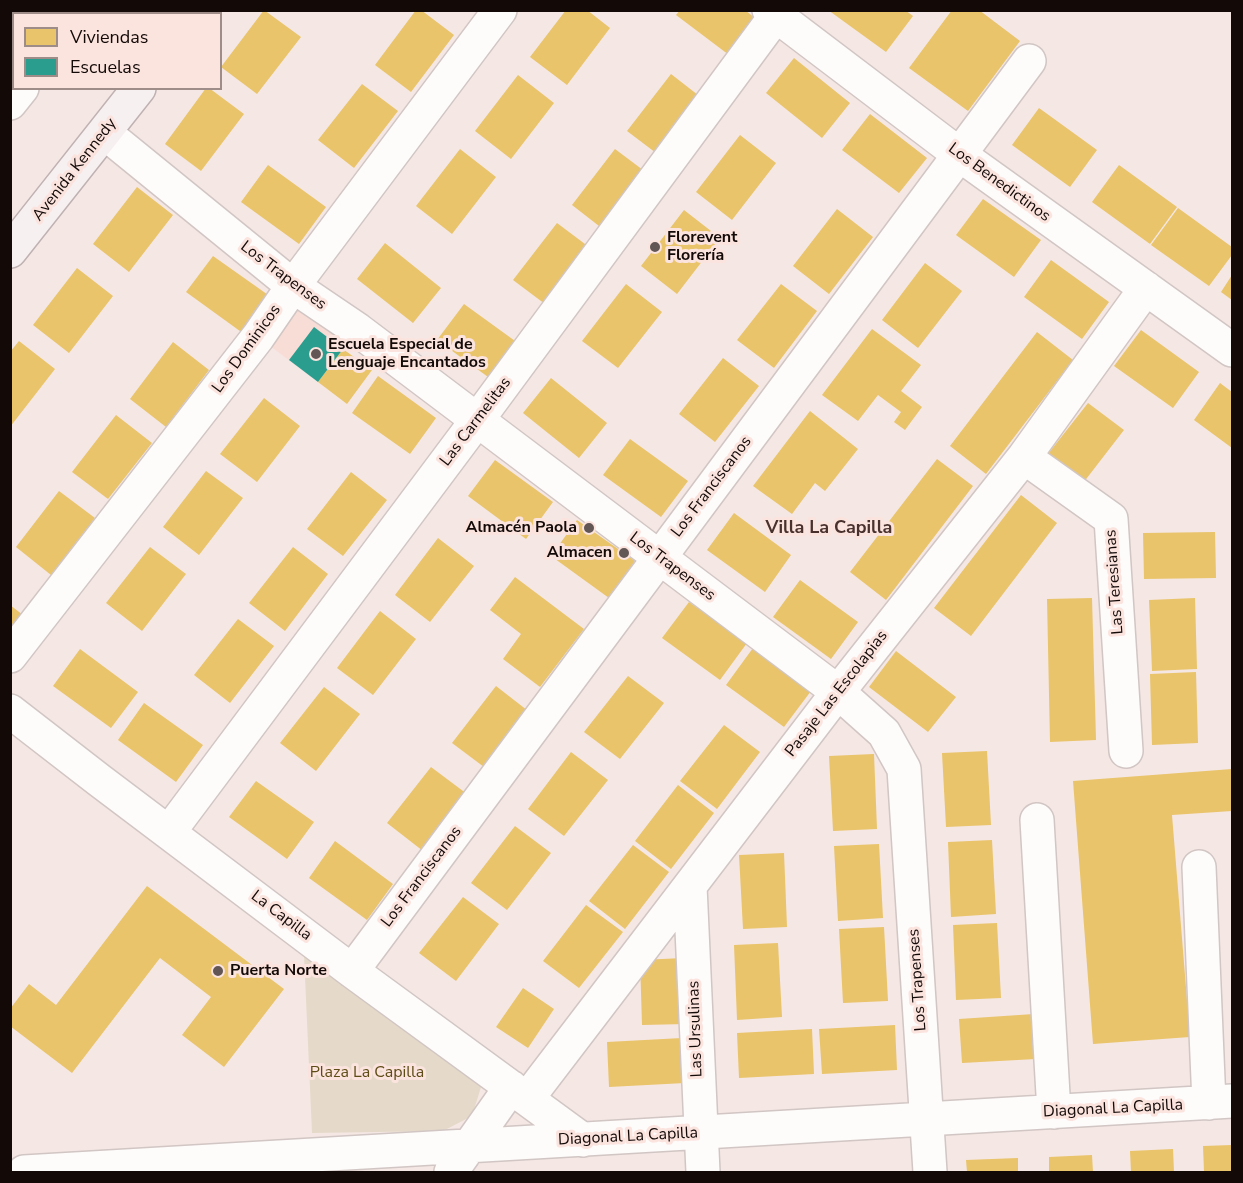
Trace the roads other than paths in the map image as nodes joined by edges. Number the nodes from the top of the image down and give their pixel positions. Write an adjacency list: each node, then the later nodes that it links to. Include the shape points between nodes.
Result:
1 (500, 10): 10 (street, Los Dominicos)
2 (775, 12): 8 (street, Los Benedictinos); 13 (street, Las Carmelitas)
3 (1029, 61): 8 (street, Los Franciscanos)
4 (20, 90): 6 (street)
5 (137, 90): 7 (main road, Avenida Kennedy)
6 (10, 103)
7 (105, 133): 9 (main road, Avenida Kennedy); 10 (street, Los Trapenses)
8 (960, 156): 11 (street, Los Benedictinos); 15 (street, Los Franciscanos)
9 (10, 251)
10 (293, 286): 13 (street, Los Trapenses); 16 (street, Los Dominicos, via 258,337)
11 (1146, 288): 12 (street, Los Benedictinos); 14 (street, Pasaje Las Escolapias)
12 (1233, 350)
13 (478, 419): 15 (street, Los Trapenses); 21 (street, Las Carmelitas)
14 (1024, 457): 17 (street, Pasaje Las Escolapias); 19 (street, Las Teresianas, via 1111,519)
15 (659, 558): 17 (street, Los Trapenses); 24 (street, Los Franciscanos)
16 (10, 656)
17 (838, 692): 23 (street, Pasaje Las Escolapias); 28 (street, Los Trapenses, via 884,733 904,769)
18 (10, 711): 21 (street, La Capilla)
19 (1126, 751)
20 (1037, 820): 27 (street)
21 (169, 832): 24 (street, La Capilla)
22 (1199, 867): 26 (street)
23 (690, 886): 25 (street, Pasaje Las Escolapias); 29 (street, Las Ursulinas)
24 (352, 971): 25 (street, La Capilla)
25 (519, 1093): 30 (street, La Capilla); 31 (street, Pasaje Las Escolapias)
26 (1221, 1102): 27 (street, Diagonal La Capilla)
27 (1054, 1112): 28 (street, Diagonal La Capilla)
28 (927, 1120): 29 (street, Diagonal La Capilla); 35 (street, Los Trapenses)
29 (700, 1133): 30 (street, Diagonal La Capilla); 34 (street, Las Ursulinas)
30 (583, 1140): 31 (street, Diagonal La Capilla)
31 (470, 1146): 32 (street, Diagonal La Capilla); 33 (street, Pasaje Las Escolapias)
32 (24, 1173)
33 (451, 1173)
34 (703, 1173)
35 (930, 1173)

